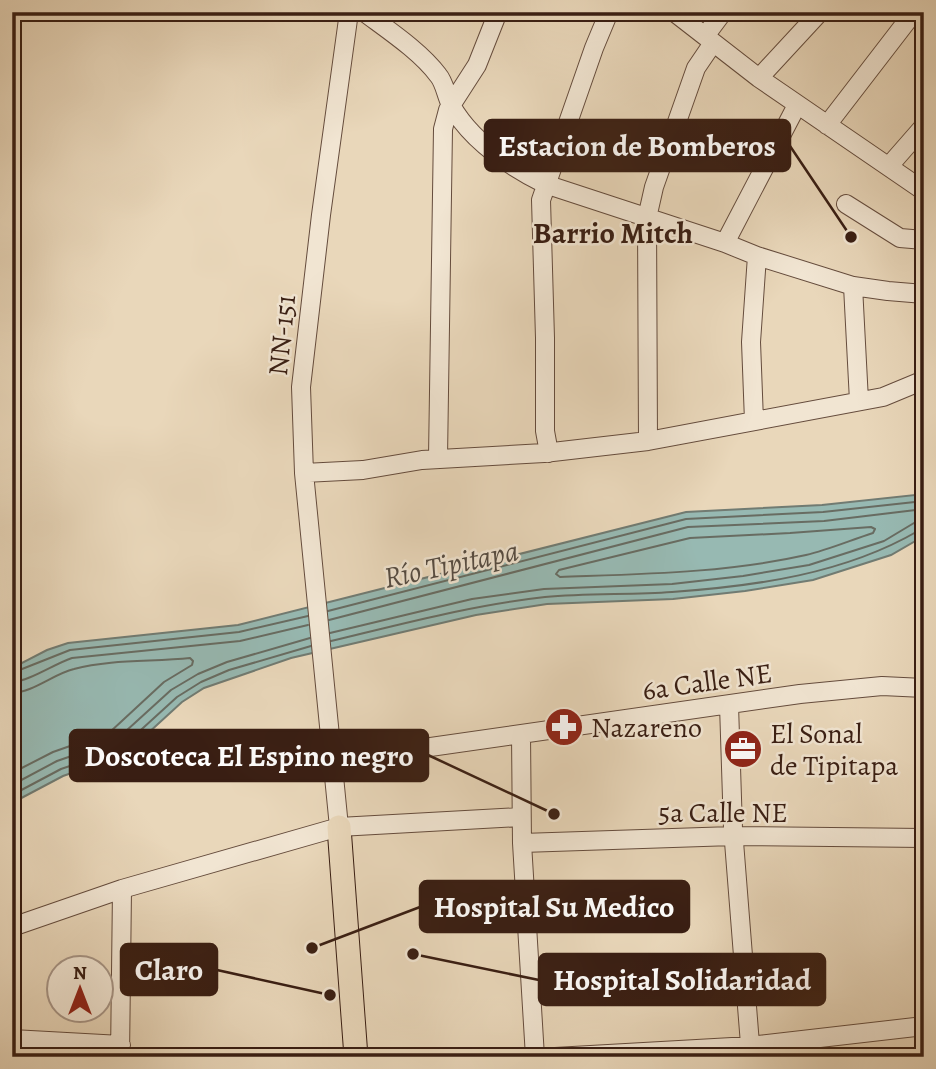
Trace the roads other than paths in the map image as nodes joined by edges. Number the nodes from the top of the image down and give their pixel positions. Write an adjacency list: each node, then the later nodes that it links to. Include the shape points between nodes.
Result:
1 (349, 12): 31 (street, NN-151 / NN-151, via 301,387)
2 (364, 12): 12 (street, via 439,76)
3 (498, 12): 12 (street, via 477,65)
4 (609, 12): 16 (street)
5 (674, 12): 9 (street)
6 (723, 12): 9 (street)
7 (820, 12): 10 (street)
8 (914, 12): 13 (street)
9 (709, 39): 10 (street); 19 (street)
10 (759, 78): 11 (street)
11 (797, 105): 13 (street); 21 (street)
12 (452, 106): 16 (street, via 500,159); 30 (street, via 443,129)
13 (827, 125): 15 (street)
14 (924, 126): 15 (street)
15 (889, 166): 17 (street)
16 (545, 184): 19 (street); 29 (street, via 541,245)
17 (924, 191)
18 (846, 204): 20 (street, via 900,238)
19 (646, 218): 21 (street); 28 (street)
20 (924, 240)
21 (724, 243): 22 (street)
22 (757, 256): 23 (street); 27 (street, via 751,342)
23 (853, 286): 24 (street); 26 (street)
24 (924, 293)
25 (924, 380): 26 (street, via 883,397)
26 (859, 401): 27 (street)
27 (754, 421): 28 (street)
28 (648, 441): 29 (street)
29 (549, 453): 30 (street)
30 (438, 458): 31 (street, via 363,470)
31 (304, 473): 35 (street, NN-151 / NN-151)
32 (924, 688): 33 (street, 6a Calle NE, via 873,687)
33 (729, 705): 34 (street, 6a Calle NE); 38 (street)
34 (521, 734): 35 (street, 6a Calle NE); 36 (street)
35 (333, 761): 37 (street, NN-151)
36 (521, 817): 37 (street); 40 (street)
37 (340, 827): 41 (street); 47 (main road, NN-151)
38 (733, 836): 39 (street, 5a Calle NE); 40 (street, 5a Calle NE); 46 (street)
39 (924, 838)
40 (522, 843): 48 (street)
41 (122, 889): 42 (street); 45 (street)
42 (12, 927)
43 (924, 1026): 46 (street)
44 (12, 1039): 45 (street)
45 (120, 1051)
46 (750, 1051): 49 (street)
47 (356, 1057)
48 (535, 1057)
49 (555, 1057)

